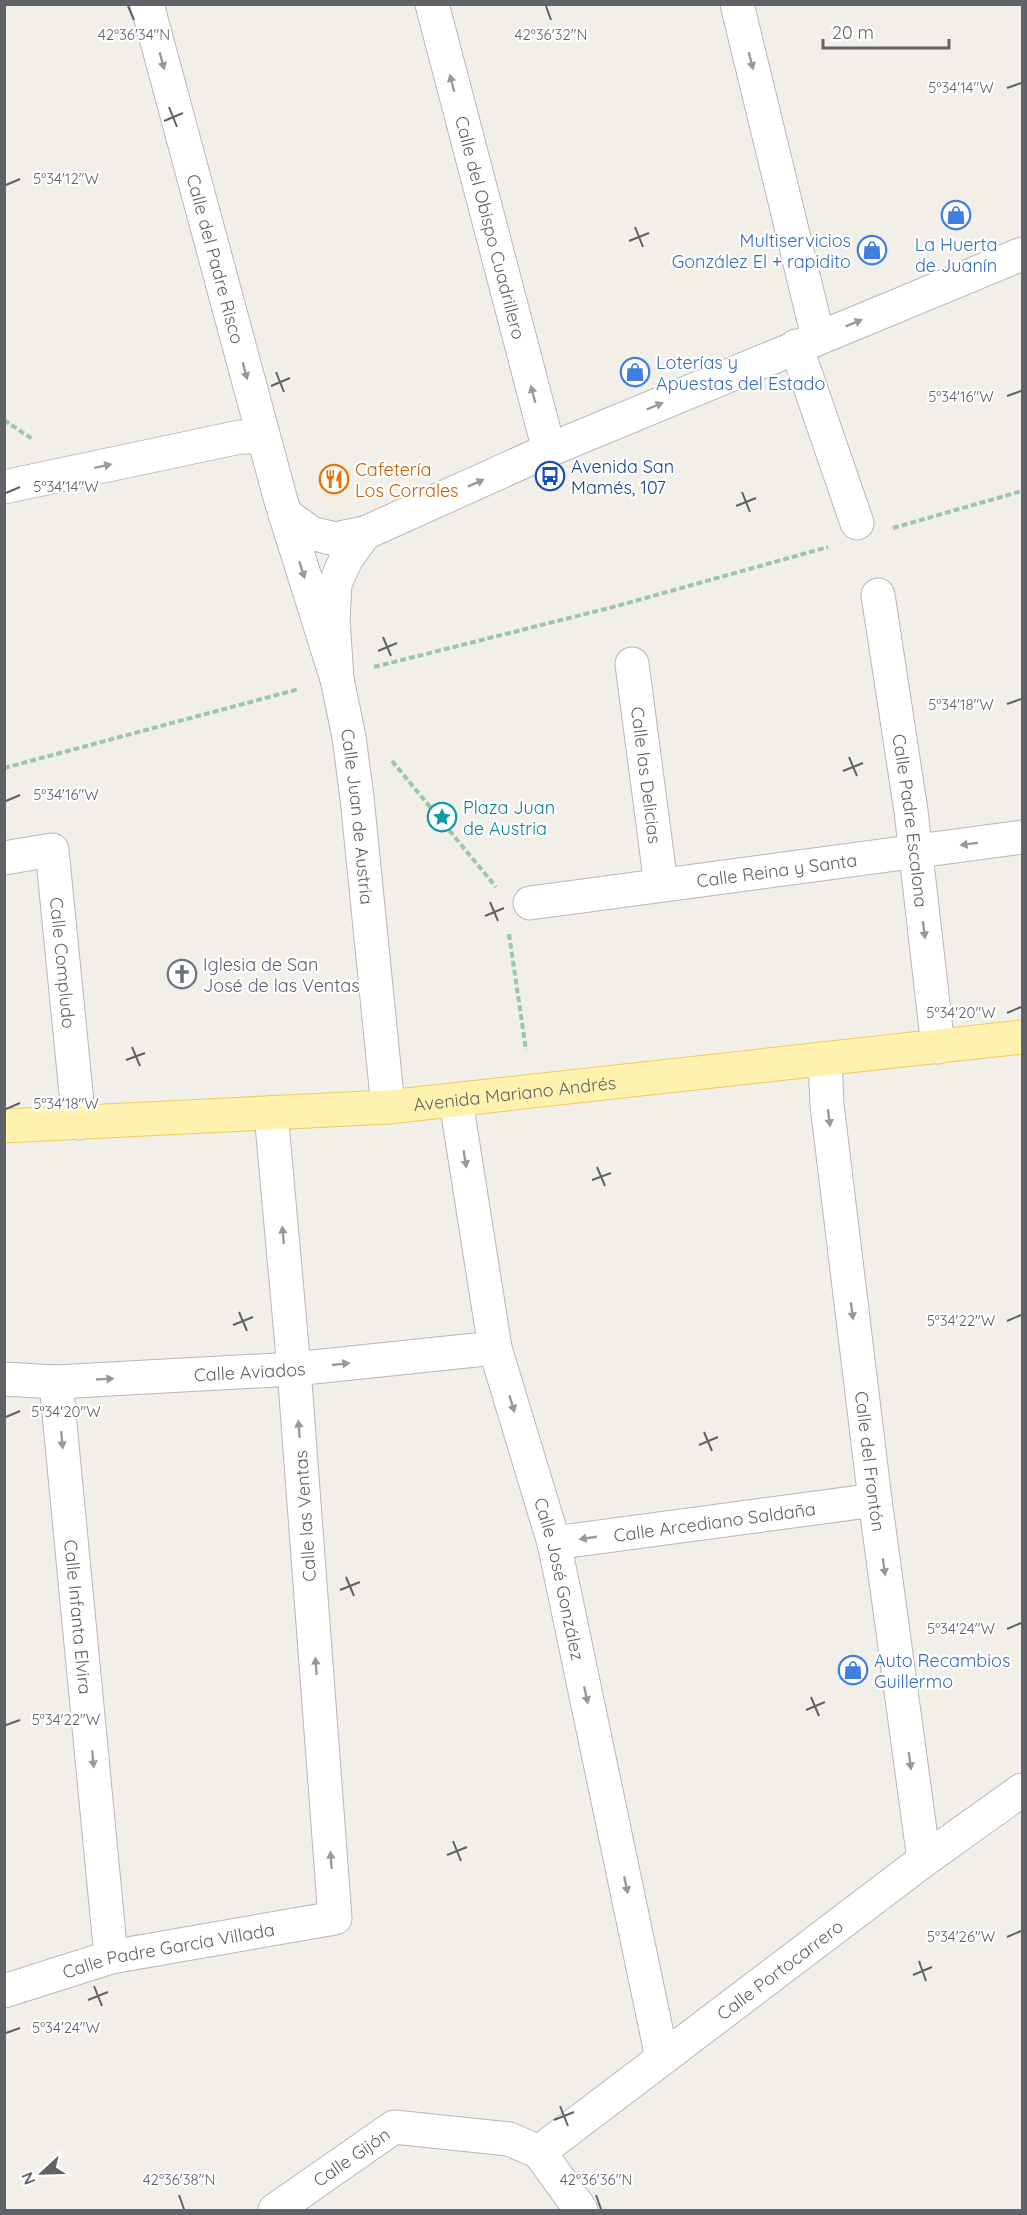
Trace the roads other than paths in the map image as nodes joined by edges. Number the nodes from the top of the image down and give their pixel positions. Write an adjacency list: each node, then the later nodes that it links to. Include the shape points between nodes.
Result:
1 (147, 4): 6 (street, Calle del Padre Risco, one-way to 6)
2 (432, 4): 7 (street, Calle del Obispo Cuadrillero, one-way to 2)
3 (737, 4): 5 (street, one-way to 5)
4 (1023, 254): 5 (street, one-way to 4)
5 (807, 342): 7 (street, one-way to 5); 11 (street)
6 (263, 437): 8 (street, one-way to 6, via 240,436); 9 (street, Calle del Padre Risco)
7 (549, 450): 10 (street, one-way to 7)
8 (4, 487)
9 (285, 514): 10 (street, via 311,533 335,539); 14 (street, Calle del Padre Risco, one-way to 14)
10 (365, 533): 14 (street, Calle Juan de Austria, via 346,559 335,584)
11 (846, 534)
12 (878, 595): 16 (street, Calle Padre Escalona)
13 (632, 664): 18 (street, Calle las Delicias)
14 (337, 679): 24 (street, Calle Juan de Austria, via 357,798)
15 (1023, 837): 16 (street, Calle Reina y Santa, one-way to 16)
16 (915, 851): 18 (street, Calle Reina y Santa); 21 (street, Calle Padre Escalona, one-way to 21)
17 (4, 858): 26 (street, Calle Compludo, via 52,850)
18 (661, 885): 19 (street, Calle Reina y Santa)
19 (516, 899)
20 (1023, 1037): 21 (main road, Avenida Mariano Andrés)
21 (938, 1047): 22 (main road, Avenida Mariano Andrés)
22 (825, 1060): 23 (main road, Avenida Mariano Andrés); 32 (street, Calle del Frontón, one-way to 32, via 827,1105)
23 (456, 1101): 24 (main road, Avenida Mariano Andrés); 28 (street, Calle José González, one-way to 28)
24 (388, 1107): 25 (main road, Avenida Mariano Andrés)
25 (271, 1113): 26 (main road, Avenida Mariano Andrés); 29 (street, Calle las Ventas, one-way to 25)
26 (79, 1123): 27 (main road, Avenida Mariano Andrés)
27 (4, 1126)
28 (495, 1348): 29 (street, Calle Aviados, one-way to 28); 33 (street, Calle José González, one-way to 33)
29 (294, 1369): 31 (street, Calle Aviados, one-way to 29); 36 (street, Calle las Ventas, one-way to 29)
30 (4, 1379): 31 (street, Calle Aviados)
31 (56, 1382): 37 (street, Calle Infanta Elvira, one-way to 37)
32 (875, 1500): 33 (street, Calle Arcediano Saldaña, one-way to 33); 35 (street, Calle del Frontón, one-way to 35)
33 (554, 1543): 39 (street, Calle José González, one-way to 39)
34 (1023, 1790): 35 (street, Calle Portocarrero)
35 (924, 1860): 39 (street, Calle Portocarrero)
36 (335, 1918): 37 (street, Calle Padre García Villada)
37 (111, 1957): 38 (street, Calle Padre García Villada)
38 (4, 1991)
39 (662, 2058): 40 (street, Calle Portocarrero)
40 (538, 2152): 41 (street, Calle Gijón, via 508,2139 394,2127); 42 (street)
41 (275, 2211)
42 (581, 2211)

